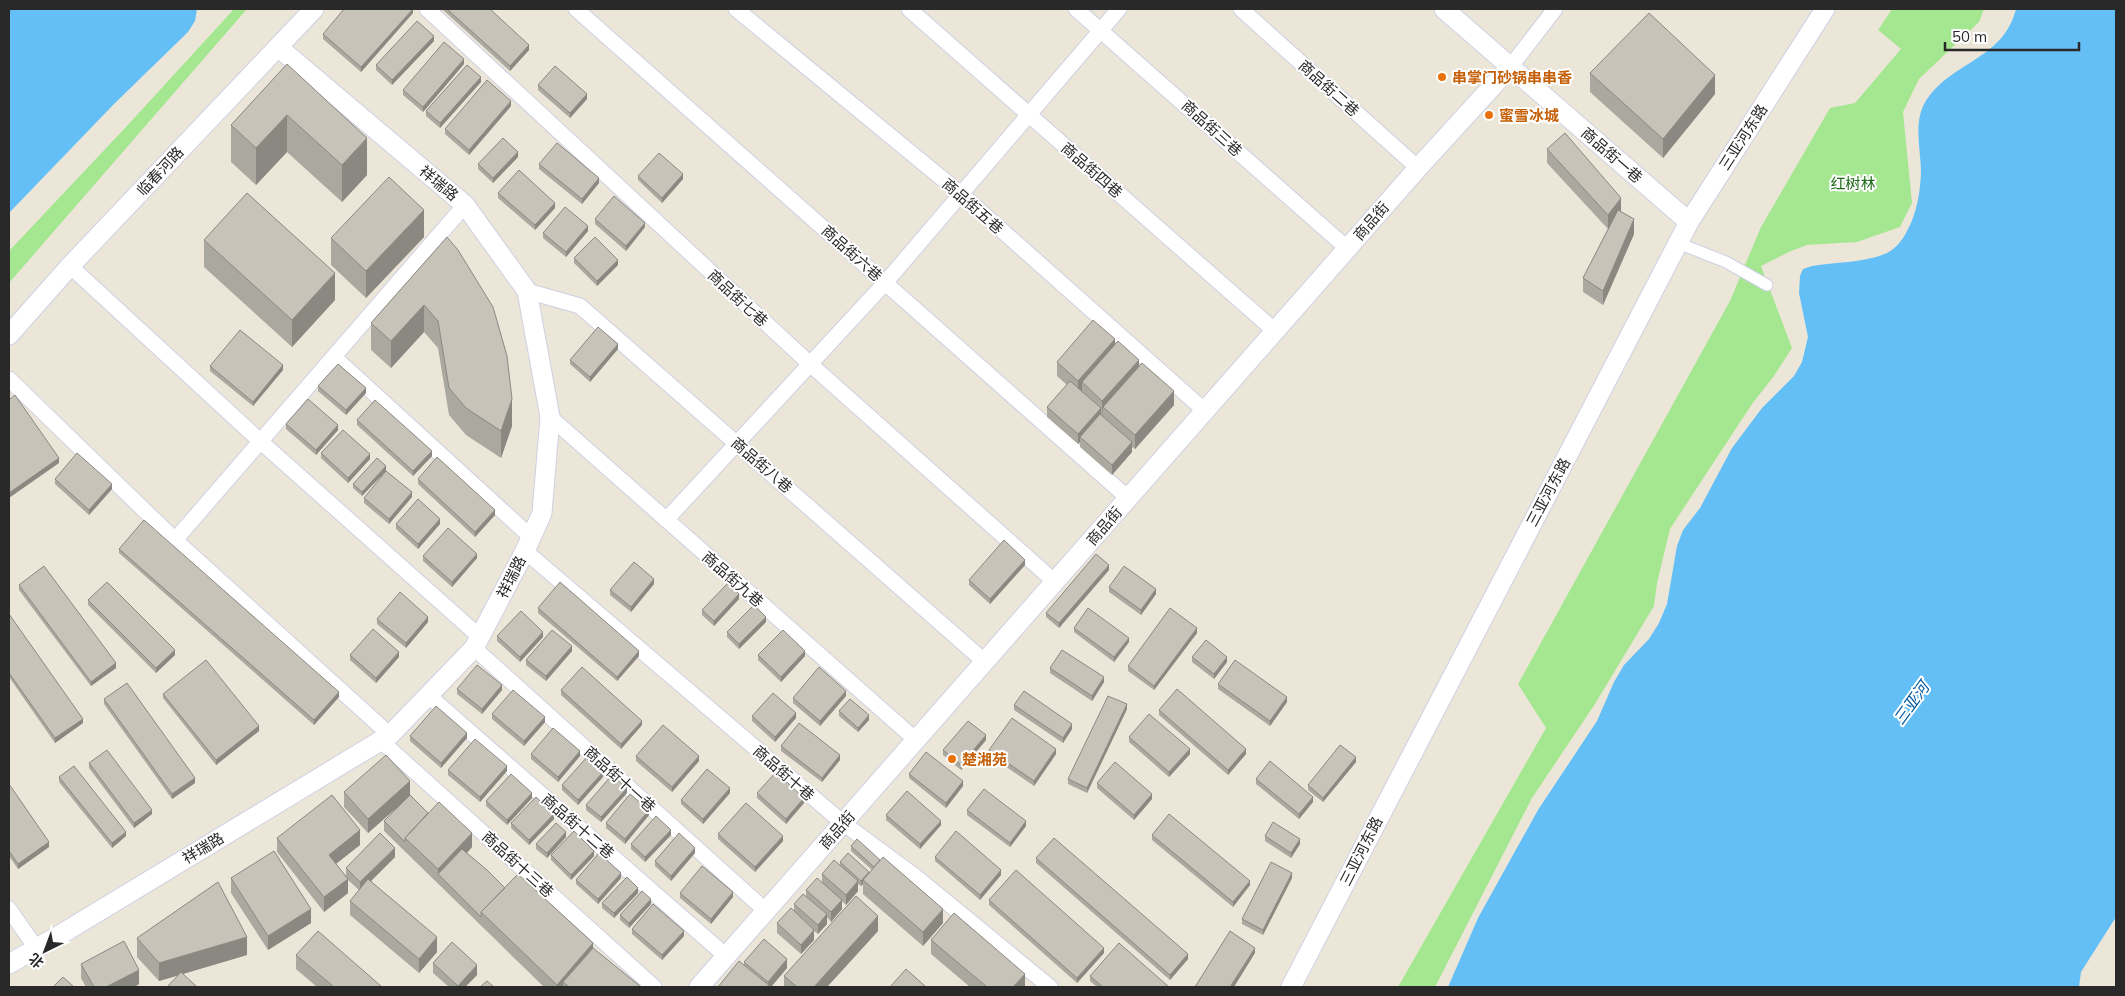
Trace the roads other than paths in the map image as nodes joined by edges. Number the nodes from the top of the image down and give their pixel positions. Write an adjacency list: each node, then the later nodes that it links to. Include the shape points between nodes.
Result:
1 (314, 9): 13 (street, 临春河路)
2 (427, 9): 29 (street, 商品街七巷)
3 (576, 9): 23 (street, 商品街六巷)
4 (736, 9): 17 (street, 商品街五巷)
5 (910, 9): 15 (street, 商品街四巷)
6 (1076, 9): 12 (street, 商品街三巷)
7 (1120, 9): 12 (street)
8 (1240, 9): 16 (street, 商品街二巷)
9 (1444, 9): 14 (street, 商品街一巷)
10 (1555, 9): 14 (street)
11 (1825, 9): 19 (street, 三亚河东路)
12 (1102, 30): 15 (street); 21 (street, 商品街三巷)
13 (278, 47): 18 (street, 祥瑞路); 22 (street, 临春河路)
14 (1511, 66): 16 (street, 商品街); 19 (street, 商品街一巷)
15 (1029, 114): 17 (street); 26 (street, 商品街四巷)
16 (1418, 168): 21 (street, 商品街)
17 (961, 194): 23 (street); 31 (street, 商品街五巷)
18 (465, 206): 25 (street, 祥瑞路); 28 (street)
19 (1688, 222): 20 (street, 三亚河东路)
20 (1678, 243): 24 (street, via 1726,262); 54 (street, 三亚河东路)
21 (1348, 248): 26 (street, 商品街)
22 (70, 266): 27 (street, 临春河路); 33 (street, 商品街十一巷)
23 (885, 283): 29 (street); 35 (street, 商品街六巷)
24 (1766, 285)
25 (527, 291): 32 (street, 祥瑞路); 34 (street, 商品街八巷, via 580,306)
26 (1275, 331): 31 (street, 商品街)
27 (9, 335)
28 (334, 357): 33 (street); 38 (street, 商品街十巷)
29 (810, 364): 34 (street); 39 (street, 商品街七巷)
30 (9, 379): 37 (street, 商品街十三巷)
31 (1204, 411): 35 (street, 商品街)
32 (550, 418): 36 (street, 商品街九巷); 38 (street, 祥瑞路, via 542,513)
33 (260, 441): 37 (street); 40 (street, 商品街十一巷)
34 (737, 443): 36 (street); 41 (street, 商品街八巷)
35 (1128, 498): 39 (street, 商品街)
36 (666, 520): 44 (street, 商品街九巷)
37 (176, 540): 43 (street, 商品街十三巷)
38 (528, 544): 40 (street, 祥瑞路); 45 (street, 商品街十巷)
39 (1055, 582): 41 (street, 商品街)
40 (477, 643): 42 (street, 祥瑞路); 47 (street, 商品街十一巷)
41 (985, 662): 44 (street, 商品街)
42 (429, 696): 43 (street, 祥瑞路); 49 (street, 商品街十二巷)
43 (386, 738): 48 (street, 祥瑞路); 51 (street, 商品街十三巷)
44 (916, 740): 45 (street, 商品街)
45 (843, 823): 47 (street, 商品街); 53 (street, 商品街十巷, via 916,877)
46 (9, 909): 48 (street)
47 (766, 911): 49 (street, 商品街)
48 (36, 948): 50 (street, 祥瑞路)
49 (726, 956): 52 (street, 商品街)
50 (9, 964)
51 (654, 987)
52 (699, 987)
53 (1050, 987)
54 (1291, 987)

